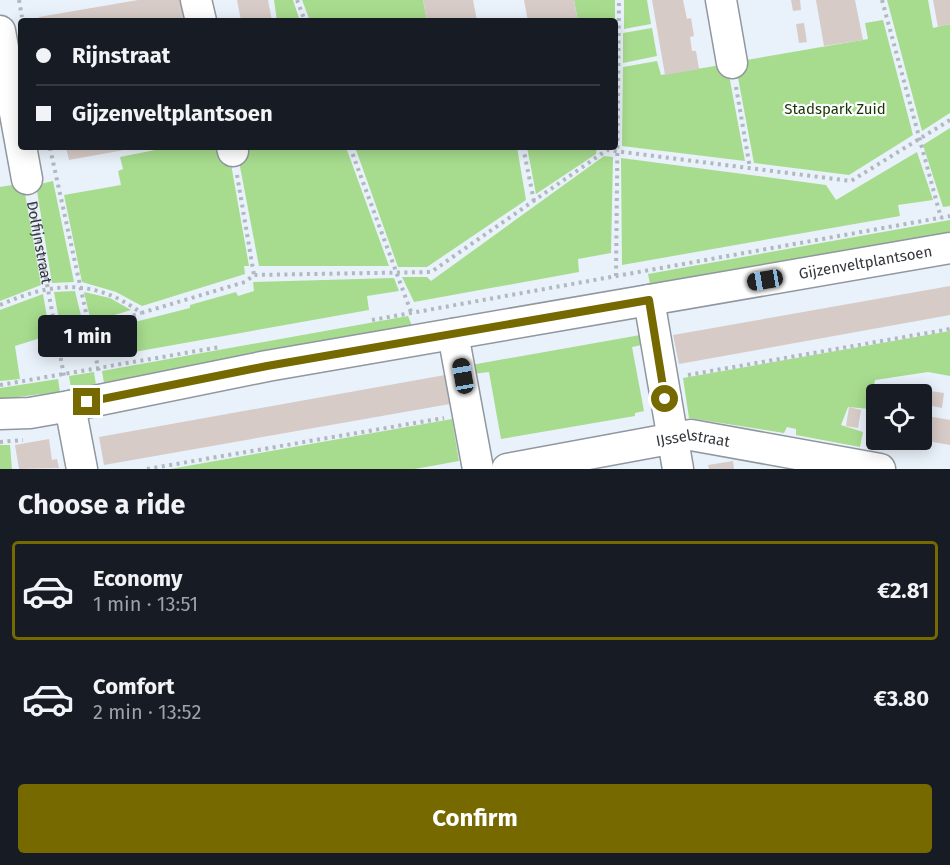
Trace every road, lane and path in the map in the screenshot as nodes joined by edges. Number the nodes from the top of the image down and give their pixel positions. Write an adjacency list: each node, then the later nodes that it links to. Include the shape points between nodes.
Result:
1 (19, 0): 7 (path)
2 (196, 0): 8 (street)
3 (297, 0): 9 (path)
4 (619, 0): 21 (path)
5 (722, 0): 11 (street)
6 (882, 0): 14 (path)
7 (22, 18)
8 (200, 18)
9 (304, 18)
10 (0, 31): 12 (street)
11 (732, 63): 22 (path)
12 (4, 82): 15 (street)
13 (950, 120): 14 (path)
14 (919, 140): 22 (path, via 851,181); 26 (path)
15 (18, 141)
16 (20, 150): 23 (street)
17 (50, 150): 31 (path)
18 (232, 150): 29 (path)
19 (351, 150): 28 (path)
20 (524, 150): 24 (path)
21 (618, 152): 22 (path); 24 (path, via 607,150); 30 (path)
22 (750, 168)
23 (27, 179): 32 (path, Dolfijnstraat)
24 (534, 201): 28 (path, via 431,272)
25 (950, 216): 26 (path)
26 (941, 218): 30 (path)
27 (950, 248): 33 (street, Gijzenveltplantsoen)
28 (396, 272): 29 (path); 35 (path)
29 (254, 275): 36 (path, via 245,282)
30 (616, 276): 35 (path)
31 (79, 287): 32 (path); 36 (path, via 123,299); 38 (path)
32 (47, 288): 34 (path); 44 (path, Dolfijnstraat)
33 (649, 300): 40 (street, Gijzenveltplantsoen); 45 (street)
34 (0, 305)
35 (411, 312): 37 (path); 41 (path)
36 (141, 313): 38 (path)
37 (365, 321)
38 (90, 329): 43 (path)
39 (950, 329): 45 (path)
40 (453, 334): 41 (street, Gijzenveltplantsoen); 50 (street)
41 (422, 340): 47 (street, Gijzenveltplantsoen)
42 (226, 346): 43 (path)
43 (98, 369): 44 (path); 47 (path)
44 (63, 374): 46 (path); 48 (path, Dolfijnstraat)
45 (662, 379): 51 (street)
46 (0, 385)
47 (103, 399): 48 (street, Gijzenveltplantsoen)
48 (70, 406): 49 (street, Gijzenveltplantsoen); 52 (street)
49 (0, 414)
50 (470, 414): 53 (path); 54 (street)
51 (673, 439): 55 (street, IJsselstraat); 56 (street); 57 (street, IJsselstraat, via 691,435)
52 (82, 469)
53 (147, 469)
54 (478, 469)
55 (507, 469)
56 (678, 469)
57 (880, 469)

